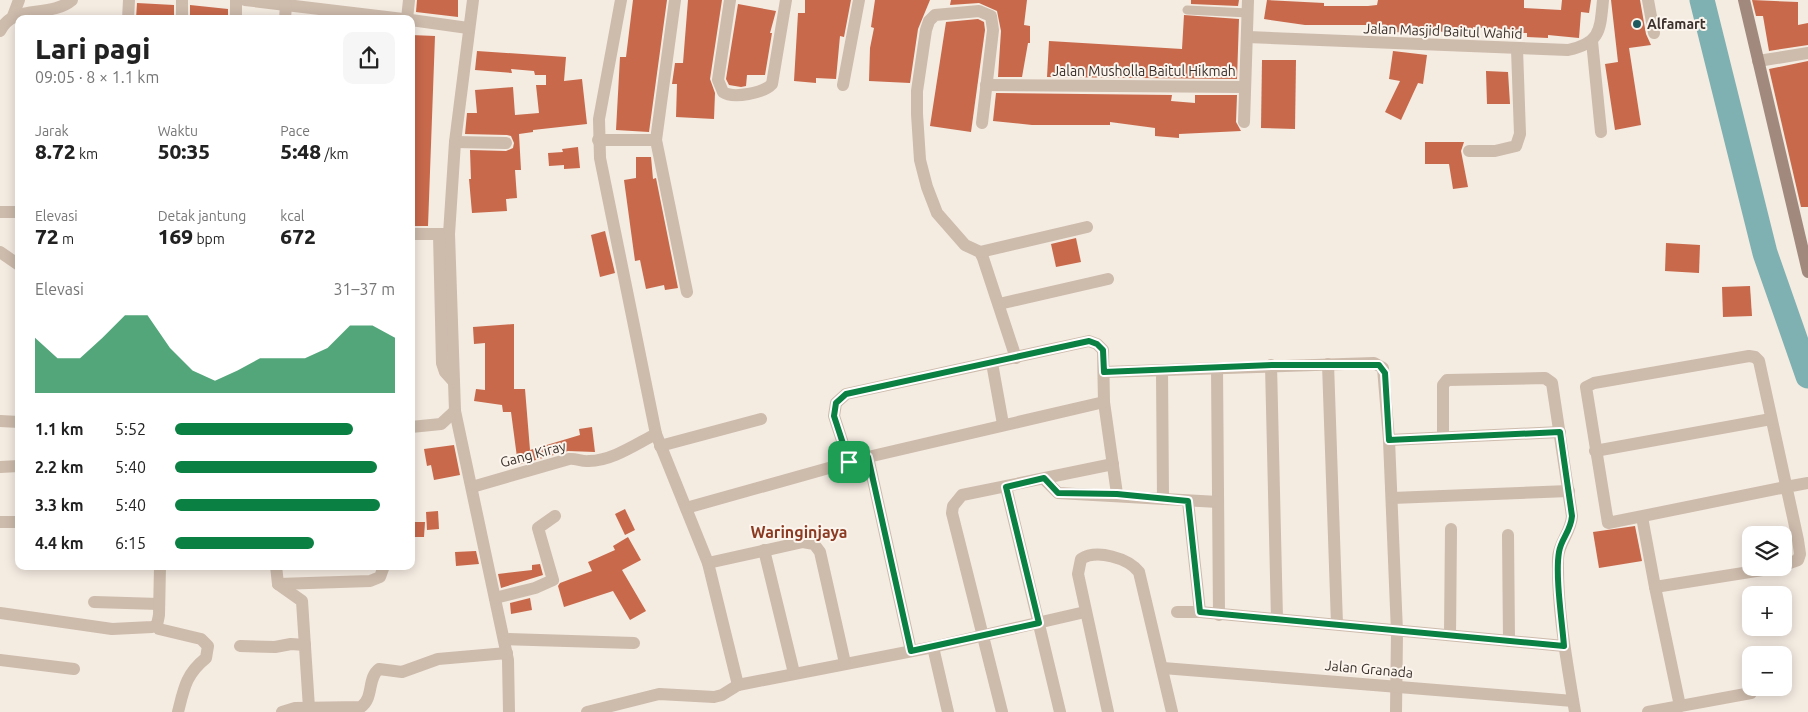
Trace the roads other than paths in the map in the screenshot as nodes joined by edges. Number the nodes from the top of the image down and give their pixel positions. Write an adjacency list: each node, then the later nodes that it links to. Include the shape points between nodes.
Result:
1 (18, 0): 29 (street)
2 (129, 0): 23 (street)
3 (182, 0): 24 (street)
4 (236, 0): 25 (street)
5 (245, 0): 16 (street)
6 (409, 0): 28 (street)
7 (473, 0): 31 (street)
8 (621, 0): 45 (street)
9 (675, 0): 46 (street)
10 (730, 0): 11 (street, via 718,80 723,92 734,96 766,89 772,84)
11 (786, 0)
12 (858, 0): 39 (street)
13 (1603, 0): 35 (street, via 1600,27)
14 (1648, 0): 33 (street)
15 (1744, 0): 38 (main road)
16 (261, 1): 17 (street)
17 (286, 5): 21 (street); 26 (street)
18 (1248, 6): 20 (lane); 34 (street, Jalan Musholla Baitul Hikmah)
19 (66, 9): 22 (street)
20 (1187, 10)
21 (345, 11): 27 (street)
22 (21, 15)
23 (128, 15)
24 (182, 15)
25 (236, 15)
26 (285, 15)
27 (375, 15)
28 (400, 15)
29 (13, 16): 32 (street)
30 (415, 21): 31 (street)
31 (468, 28): 47 (street)
32 (0, 31)
33 (1654, 32)
34 (1248, 37): 36 (street, Jalan Masjid Baitul Wahid); 41 (street, Jalan Musholla Baitul Hikmah)
35 (1592, 42): 36 (street, Jalan Masjid Baitul Wahid, via 1568,50); 44 (street)
36 (1518, 49): 49 (street, via 1520,134 1516,146 1495,152)
37 (1808, 53): 38 (street)
38 (1758, 61): 58 (main road)
39 (842, 85)
40 (986, 85): 41 (street, Jalan Musholla Baitul Hikmah); 43 (street); 56 (street, via 993,30 991,16 980,11 935,15 926,30 917,91 920,160 936,213 965,245)
41 (1245, 87): 42 (street)
42 (1244, 122)
43 (982, 124)
44 (1601, 132)
45 (598, 140): 46 (street); 78 (street)
46 (656, 140): 60 (street)
47 (455, 142): 48 (street); 54 (street)
48 (506, 142)
49 (1469, 151)
50 (0, 212): 51 (street)
51 (15, 212)
52 (1087, 227): 56 (street)
53 (415, 234): 54 (street)
54 (444, 234): 70 (street)
55 (0, 252): 57 (street)
56 (980, 252): 61 (street)
57 (15, 262)
58 (1808, 272)
59 (1108, 279): 61 (street)
60 (688, 292)
61 (998, 304): 62 (street)
62 (1016, 358): 63 (street); 68 (street, via 1089,341 1103,350)
63 (992, 363): 75 (street); 84 (street, via 846,394 840,398 834,416)
64 (1328, 364): 65 (street); 80 (street, via 1374,364 1383,368); 125 (street)
65 (1272, 365): 66 (street); 123 (street)
66 (1217, 368): 67 (street); 98 (street)
67 (1162, 371): 68 (street); 96 (street)
68 (1104, 372): 69 (street)
69 (1104, 402): 75 (street); 85 (street)
70 (455, 411): 76 (street, via 441,424); 90 (street)
71 (762, 419): 81 (street)
72 (1771, 419): 82 (street); 82 (street, via 1759,361 1755,357 1594,383 1586,387 1586,396); 92 (street)
73 (0, 420): 74 (street)
74 (15, 422)
75 (1003, 424): 83 (street)
76 (415, 427)
77 (1560, 432): 79 (street); 79 (street, via 1550,380 1447,380 1443,385); 93 (street)
78 (656, 434): 81 (street); 90 (street, Gang Kiray, via 595,460 569,459)
79 (1443, 438): 80 (street)
80 (1389, 440): 95 (street)
81 (660, 446): 99 (street)
82 (1595, 451): 101 (street, via 1608,523)
83 (868, 457): 84 (street); 137 (street)
84 (849, 462): 99 (street)
85 (1113, 464): 88 (street); 94 (street)
86 (15, 466): 87 (street)
87 (0, 467)
88 (1044, 478): 91 (street); 94 (street, via 1058,493)
89 (1808, 482): 92 (street)
90 (472, 487): 115 (street)
91 (1006, 487): 124 (street); 129 (street, via 962,495 953,506 952,514)
92 (1786, 487): 101 (street); 107 (street, via 1800,554 1798,560)
93 (1569, 491): 95 (street); 135 (street, via 1571,525 1561,544 1558,560)
94 (1117, 494): 96 (street)
95 (1392, 498): 127 (street)
96 (1163, 500): 97 (street)
97 (1188, 501): 98 (street); 120 (street)
98 (1218, 502): 122 (street)
99 (686, 508): 108 (street)
100 (555, 516): 115 (street, via 538,528 553,580)
101 (1642, 517): 114 (street)
102 (0, 522): 103 (street)
103 (15, 522)
104 (1451, 529): 128 (street)
105 (1508, 535): 131 (street)
106 (764, 550): 108 (street); 140 (street, via 803,542 818,547); 143 (street)
107 (1792, 562)
108 (708, 563): 144 (street)
109 (160, 570): 117 (street)
110 (276, 570): 113 (street)
111 (383, 570): 113 (street, via 380,577 370,580)
112 (1742, 573): 114 (street)
113 (278, 584): 133 (street, via 301,599)
114 (1655, 587): 148 (street)
115 (496, 598): 130 (street)
116 (94, 602): 117 (street)
117 (159, 604): 126 (street)
118 (1085, 612): 124 (street); 141 (street, via 1078,574 1081,559 1096,554 1134,565 1139,572); 157 (street)
119 (1177, 612): 120 (street)
120 (1200, 612): 122 (street)
121 (0, 613): 126 (street, via 112,630)
122 (1219, 614): 123 (street)
123 (1277, 619): 125 (street)
124 (1039, 623): 129 (street); 156 (street)
125 (1337, 624): 127 (street)
126 (157, 625): 150 (street, via 201,639 208,646 206,658 192,669)
127 (1397, 632): 128 (street); 145 (street)
128 (1450, 635): 131 (street)
129 (981, 636): 136 (street); 155 (street)
130 (504, 639): 132 (street); 138 (street)
131 (1508, 641): 135 (street)
132 (634, 642)
133 (305, 645): 134 (street); 149 (street)
134 (240, 646)
135 (1564, 646): 147 (street)
136 (933, 647): 137 (street); 154 (street)
137 (911, 651): 140 (street)
138 (507, 653): 149 (street, via 438,659 402,672 379,669 373,676 366,703 361,707); 152 (street)
139 (0, 660): 142 (street)
140 (845, 664): 143 (street)
141 (1163, 668): 145 (street, Jalan Granada); 158 (street)
142 (74, 669)
143 (794, 673): 144 (street)
144 (738, 685): 153 (street, via 714,697 659,694)
145 (1396, 687): 147 (street, Jalan Granada); 159 (street)
146 (1742, 695): 148 (street)
147 (1574, 706)
148 (1680, 706): 160 (street)
149 (309, 708): 151 (street)
150 (178, 712)
151 (282, 712)
152 (508, 712)
153 (587, 712)
154 (948, 712)
155 (1002, 712)
156 (1060, 712)
157 (1108, 712)
158 (1172, 712)
159 (1396, 712)
160 (1648, 712)

